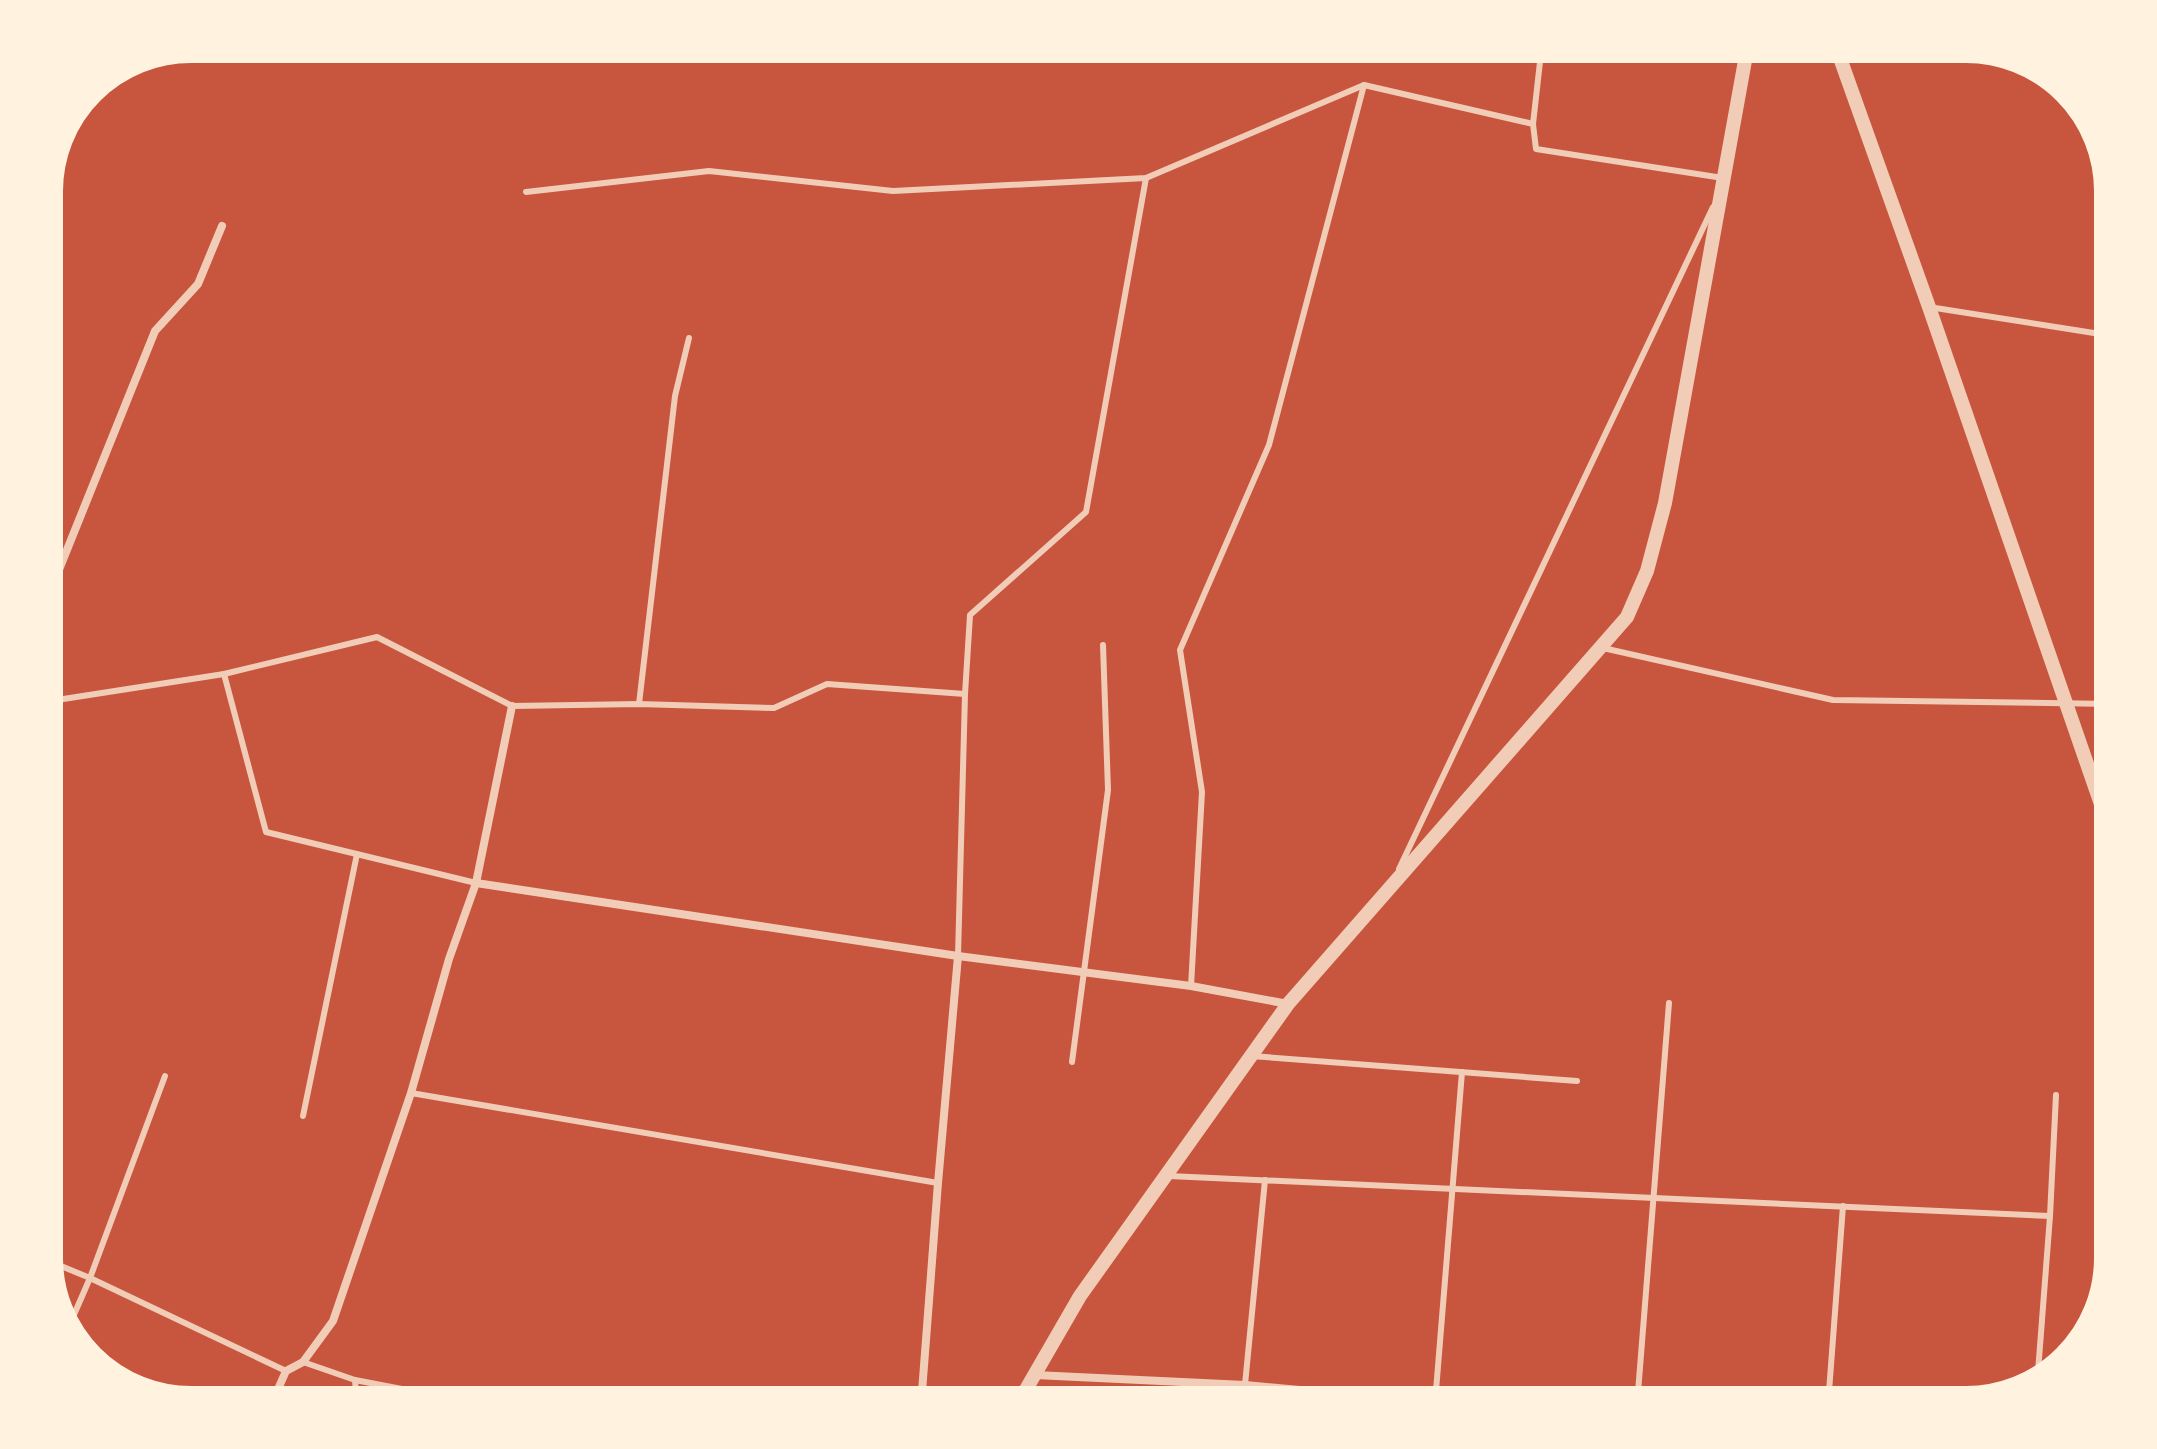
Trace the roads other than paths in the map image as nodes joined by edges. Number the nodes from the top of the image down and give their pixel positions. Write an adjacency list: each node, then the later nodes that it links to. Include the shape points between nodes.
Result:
1 (1540, 58): 5 (lane)
2 (1745, 58): 7 (street)
3 (1840, 58): 10 (street)
4 (1364, 85): 5 (lane); 6 (lane); 29 (lane, via 1269,445 1180,650 1202,792)
5 (1533, 124): 7 (lane, via 1536,149)
6 (1146, 178): 8 (lane, via 893,191 709,171); 17 (lane, via 1086,512 970,615)
7 (1722, 184): 15 (street, via 1665,503 1647,571 1627,617); 26 (lane)
8 (526, 192)
9 (222, 226): 13 (street, via 198,284 155,331)
10 (1929, 307): 11 (lane); 21 (street)
11 (2099, 334)
12 (689, 338): 19 (lane, via 675,396)
13 (58, 572)
14 (1103, 645): 28 (lane, via 1108,790)
15 (1601, 647): 21 (lane, via 1833,700); 26 (street)
16 (224, 674): 18 (lane); 22 (lane, via 377,637); 24 (lane, via 266,832)
17 (965, 694): 19 (lane, via 827,684 774,708); 27 (lane)
18 (58, 700)
19 (639, 704): 22 (lane)
20 (2099, 704): 21 (lane)
21 (2067, 705): 23 (street)
22 (512, 706): 25 (street)
23 (2099, 798)
24 (357, 854): 25 (lane); 39 (lane)
25 (476, 883): 27 (street); 37 (street)
26 (1390, 887): 31 (street)
27 (958, 956): 28 (street); 42 (street)
28 (1084, 971): 29 (street); 33 (lane)
29 (1191, 986): 31 (street)
30 (1669, 1003): 44 (lane)
31 (1288, 1004): 32 (street)
32 (1251, 1056): 34 (lane); 40 (street)
33 (1072, 1062)
34 (1462, 1072): 36 (lane); 43 (lane)
35 (165, 1076): 48 (lane)
36 (1577, 1081)
37 (411, 1093): 42 (lane); 50 (street, via 333,1321)
38 (2056, 1095): 46 (lane)
39 (303, 1116)
40 (1166, 1175): 41 (lane); 53 (street, via 1080,1296)
41 (1265, 1180): 43 (lane); 55 (lane)
42 (938, 1183): 59 (street)
43 (1452, 1188): 44 (lane); 63 (lane)
44 (1652, 1197): 45 (lane); 64 (lane)
45 (1843, 1206): 46 (lane); 65 (lane)
46 (2050, 1216): 51 (lane)
47 (58, 1265): 48 (lane)
48 (90, 1278): 49 (lane); 52 (lane)
49 (73, 1318)
50 (303, 1362): 52 (street); 54 (lane)
51 (2038, 1370)
52 (286, 1371): 56 (street)
53 (1035, 1375): 55 (street); 60 (street)
54 (355, 1380): 57 (lane); 58 (lane)
55 (1245, 1385): 61 (lane); 62 (street)
56 (277, 1391)
57 (356, 1391)
58 (412, 1391)
59 (922, 1391)
60 (1025, 1391)
61 (1244, 1391)
62 (1305, 1391)
63 (1436, 1391)
64 (1638, 1391)
65 (1829, 1391)

